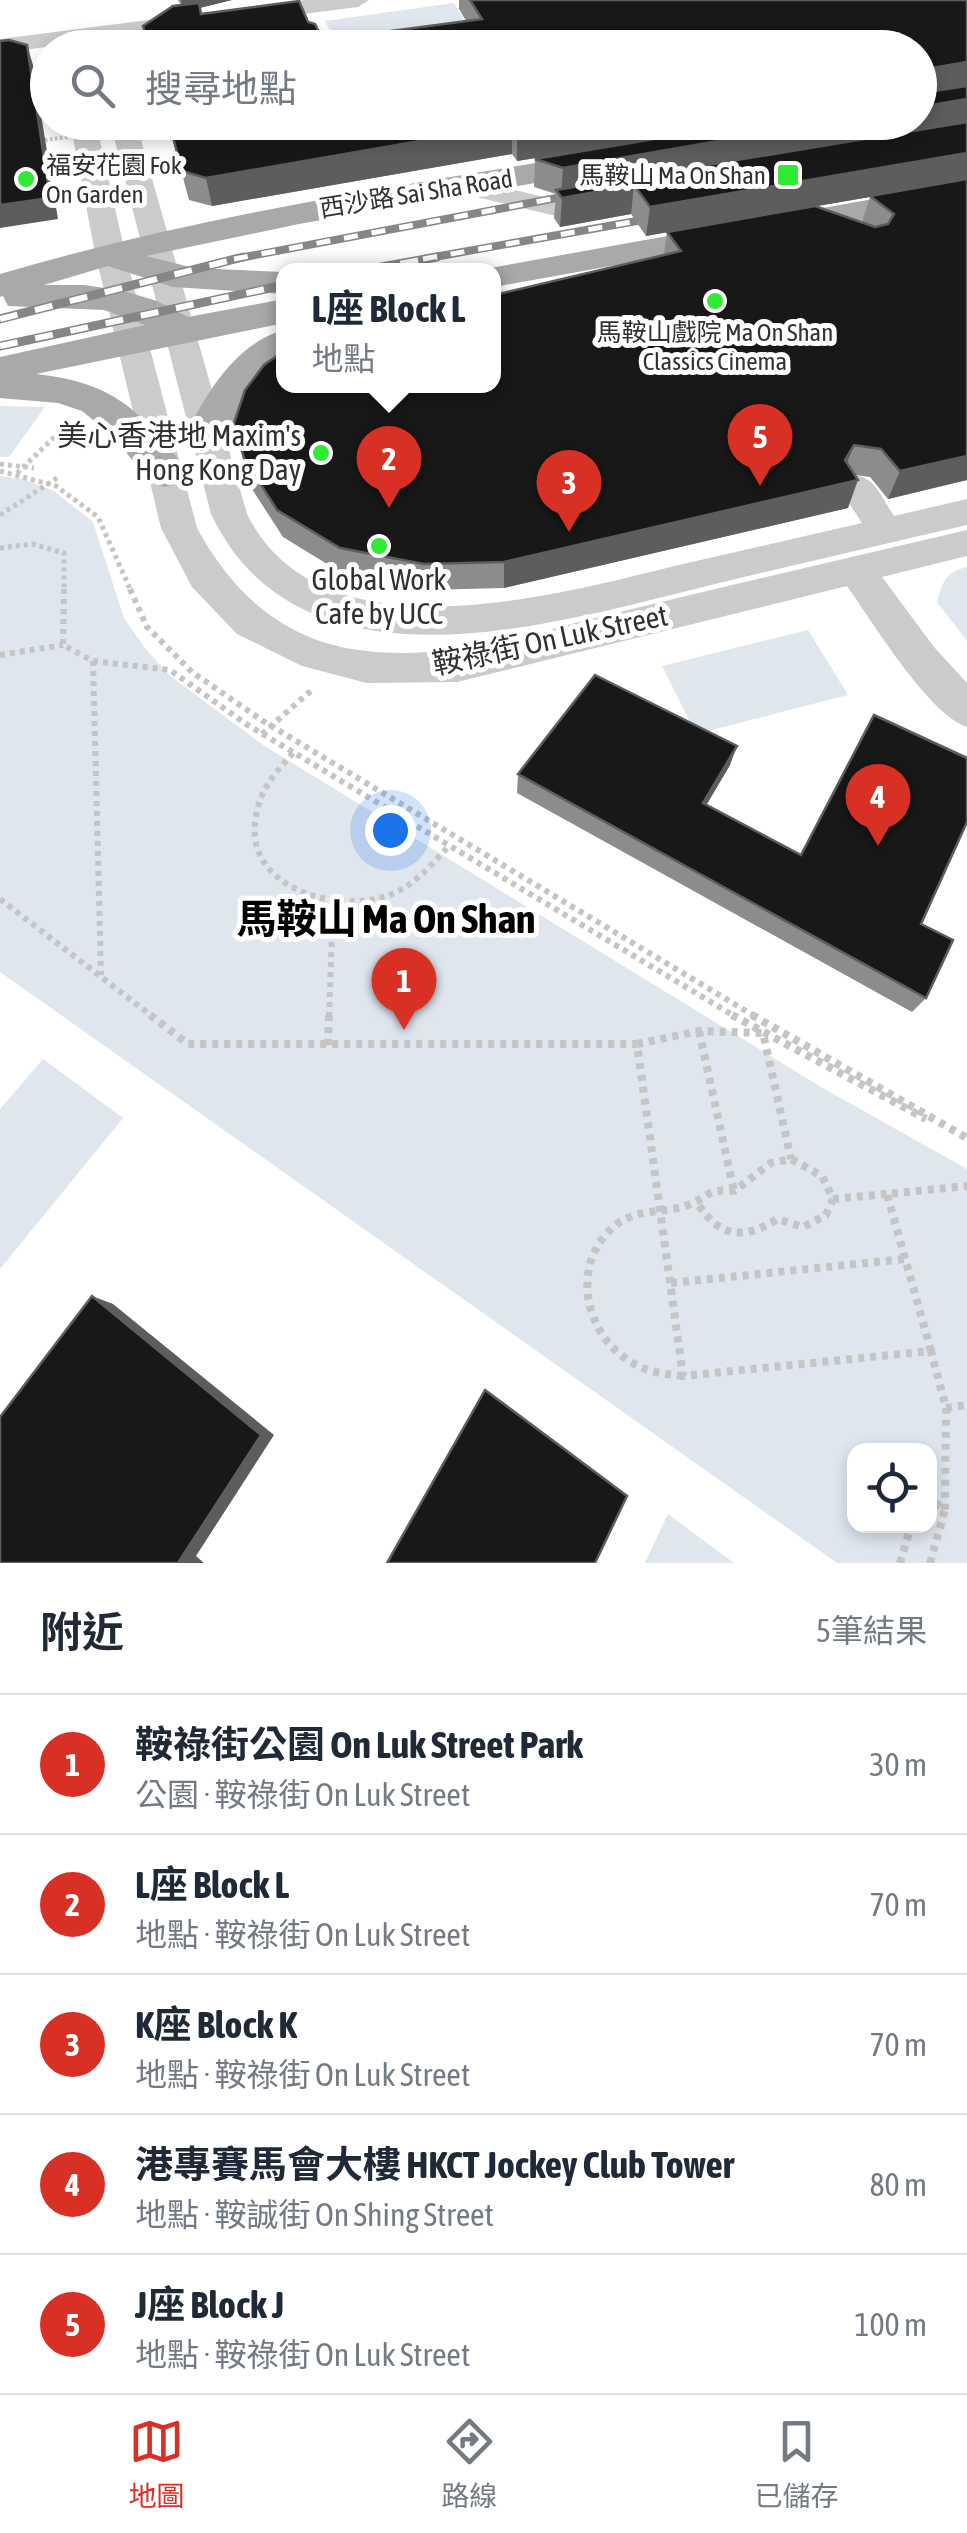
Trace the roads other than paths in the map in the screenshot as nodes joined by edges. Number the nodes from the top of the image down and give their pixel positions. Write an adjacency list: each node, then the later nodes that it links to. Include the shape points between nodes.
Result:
1 (250, 0): 3 (street)
2 (358, 0): 3 (street, via 312,16)
3 (99, 27)
4 (30, 44): 5 (street)
5 (0, 46)
6 (87, 140): 15 (street, 鞍祿街 On Luk Street)
7 (128, 140): 13 (street, 鞍祿街 On Luk Street)
8 (632, 157): 9 (main road, 西沙路 Sai Sha Road)
9 (462, 185): 11 (street, via 556,208); 13 (main road, 西沙路 Sai Sha Road)
10 (967, 192): 12 (main road)
11 (638, 194)
12 (812, 222): 14 (street); 16 (main road)
13 (154, 241): 15 (main road, 西沙路 Sai Sha Road); 17 (street, 鞍祿街 On Luk Street)
14 (865, 242)
15 (110, 253): 17 (main road); 19 (main road, 西沙路 Sai Sha Road); 21 (street, 鞍祿街 On Luk Street)
16 (501, 275)
17 (167, 276): 18 (main road); 23 (street, 鞍祿街 On Luk Street)
18 (276, 283)
19 (0, 286)
20 (0, 300): 21 (main road, via 74,294)
21 (122, 301): 23 (main road); 24 (street, 鞍祿街 On Luk Street)
22 (276, 312): 23 (main road)
23 (180, 329): 24 (main road); 28 (street, 鞍祿街 On Luk Street)
24 (133, 339): 26 (main road); 29 (street, 鞍祿街 On Luk Street)
25 (276, 348): 28 (main road, via 222,398)
26 (0, 370)
27 (0, 385): 29 (main road, via 98,399 128,422)
28 (208, 431): 32 (street, 鞍祿街 On Luk Street, via 225,504 256,560 316,600 406,622 501,619)
29 (165, 472): 34 (street, 鞍祿街 On Luk Street, via 179,528 205,577 230,604 282,640 366,666 456,666 507,656)
30 (856, 486): 32 (street)
31 (967, 512): 32 (street, 鞍祿街 On Luk Street)
32 (886, 530)
33 (967, 543): 34 (street, 鞍祿街 On Luk Street)
34 (855, 570): 35 (street)
35 (967, 710)

